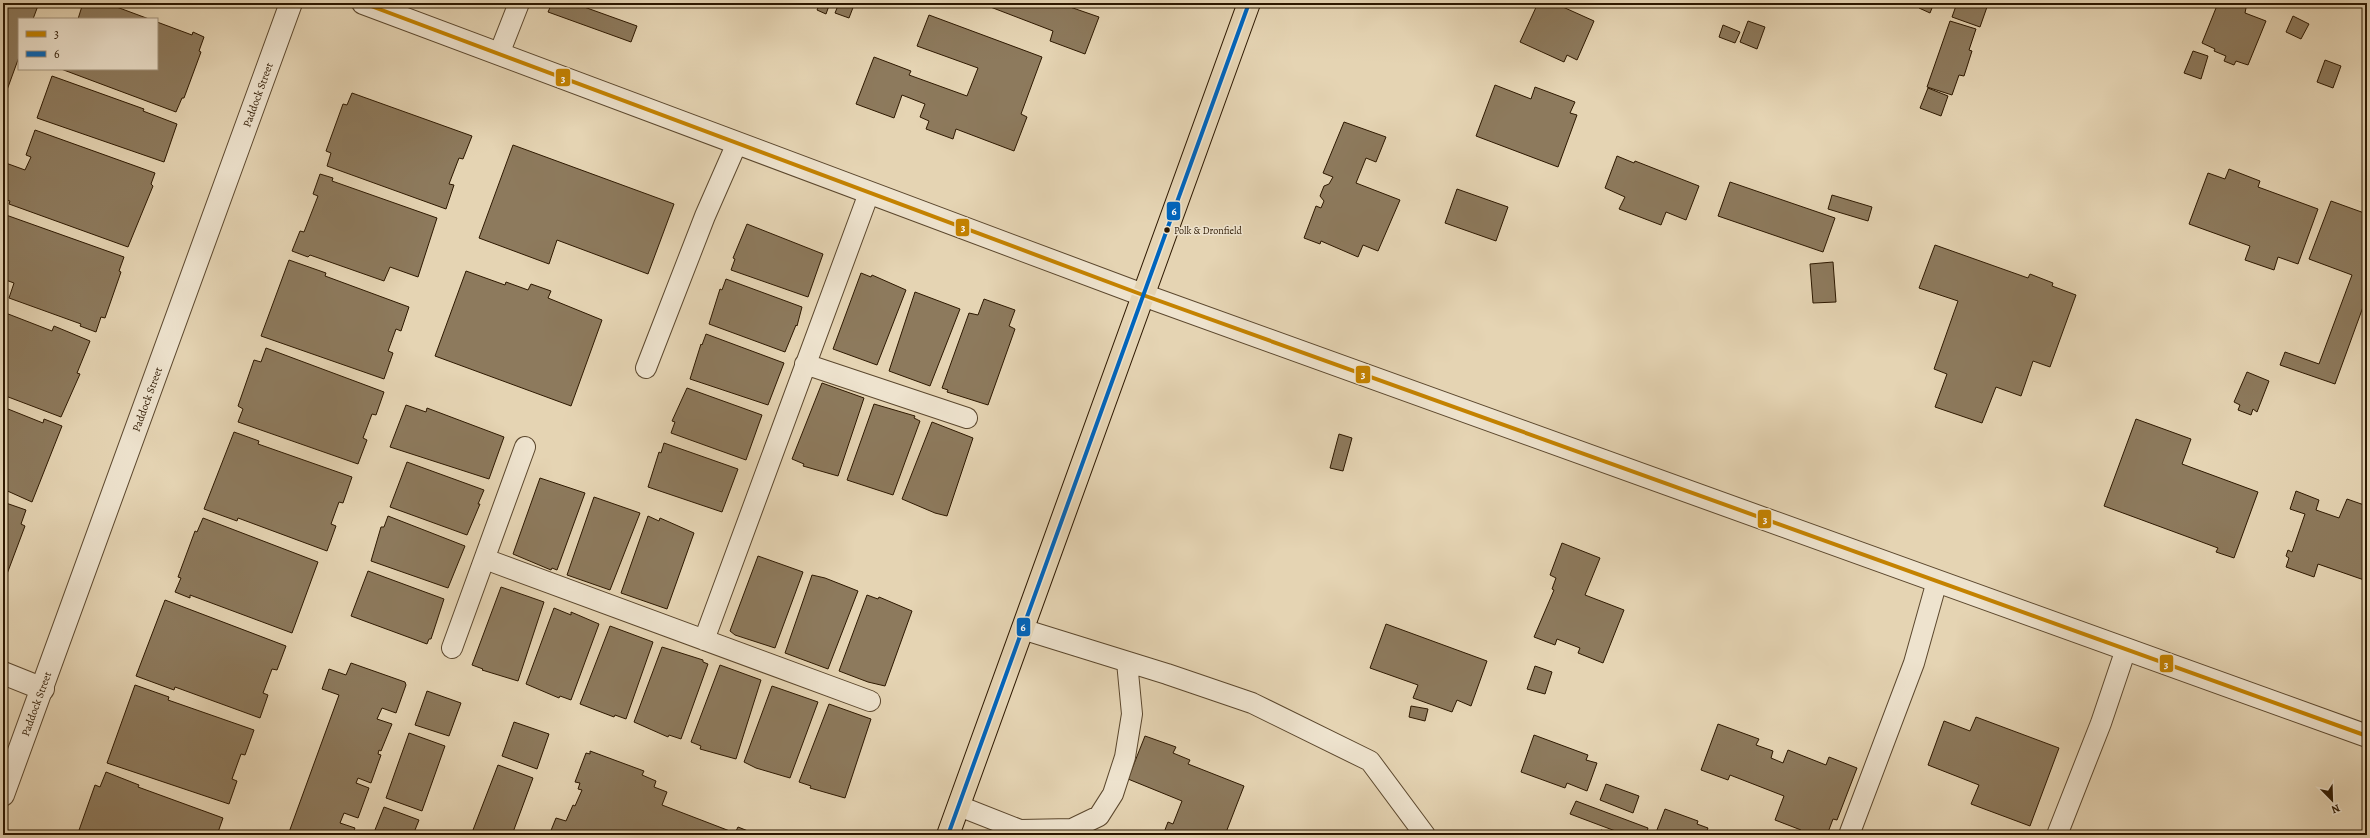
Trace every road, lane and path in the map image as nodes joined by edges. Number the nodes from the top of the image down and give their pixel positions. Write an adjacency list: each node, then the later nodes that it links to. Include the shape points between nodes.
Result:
1 (291, 3): 21 (street, Paddock Street)
2 (363, 3): 5 (street)
3 (519, 3): 5 (lane)
4 (1249, 3): 8 (main road)
5 (499, 54): 6 (street)
6 (737, 143): 7 (street); 10 (lane)
7 (870, 193): 8 (street); 9 (lane)
8 (1143, 295): 14 (street); 15 (main road)
9 (805, 364): 11 (lane); 16 (lane)
10 (646, 368)
11 (967, 418)
12 (525, 447): 13 (lane)
13 (485, 559): 16 (lane); 17 (lane)
14 (1937, 581): 18 (street); 28 (lane, via 1914,663)
15 (1022, 629): 19 (lane); 25 (main road)
16 (704, 640): 22 (lane)
17 (452, 648)
18 (2126, 649): 23 (street); 29 (lane, via 2101,723)
19 (1127, 662): 25 (lane, via 1132,714 1125,757 1113,794 1099,816 1072,829 1020,830); 27 (lane, via 1252,704 1370,761)
20 (3, 673): 21 (street)
21 (43, 689): 24 (street, Paddock Street)
22 (870, 701)
23 (2367, 736)
24 (3, 795)
25 (958, 806): 26 (main road)
26 (948, 835)
27 (1425, 835)
28 (1849, 835)
29 (2057, 835)

